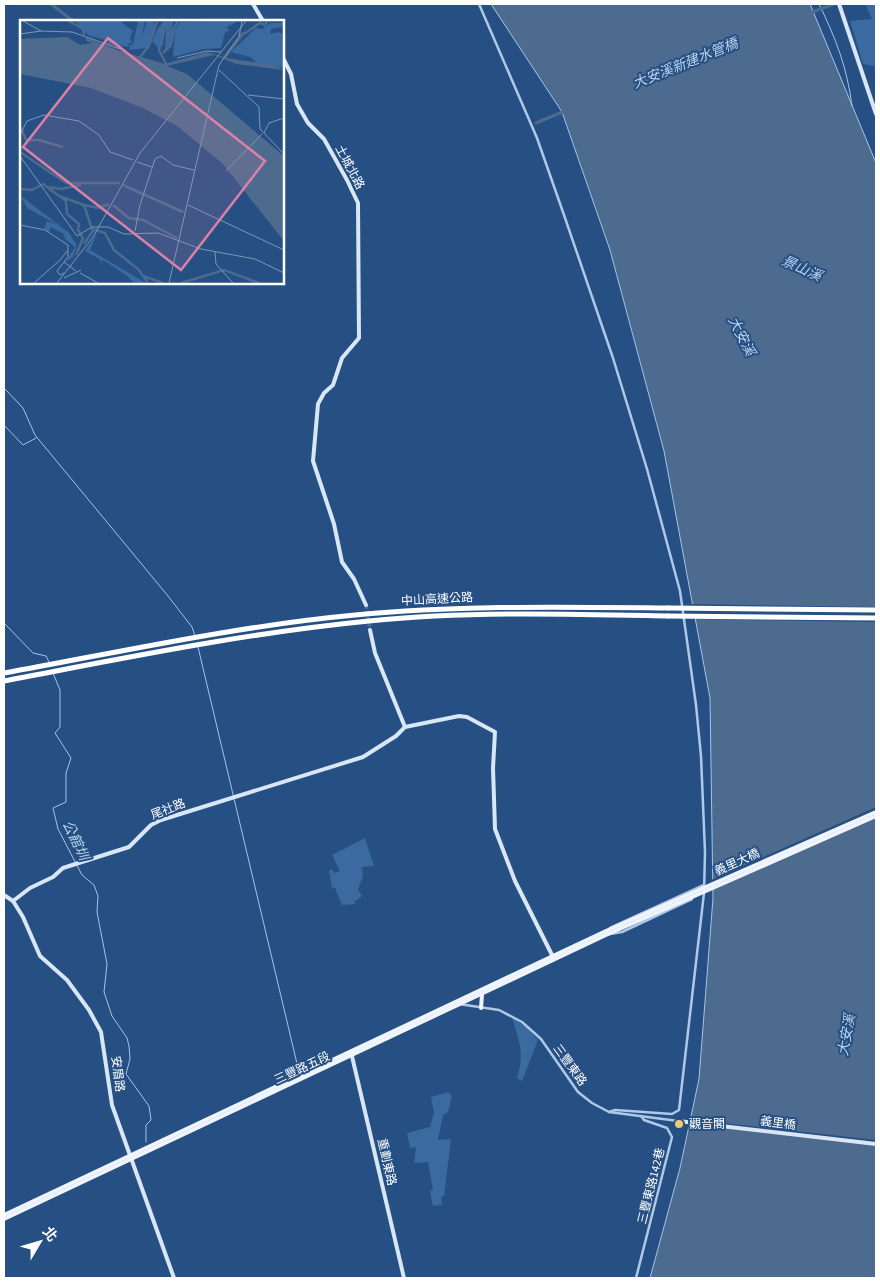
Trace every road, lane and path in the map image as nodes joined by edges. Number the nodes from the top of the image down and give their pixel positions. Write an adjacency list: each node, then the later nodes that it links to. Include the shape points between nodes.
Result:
1 (252, 4): 4 (street)
2 (479, 4): 16 (street, via 536,138 564,215 613,358 669,547 680,591 696,705 701,756)
3 (839, 4): 6 (street)
4 (262, 20)
5 (284, 60): 7 (street, 土城北路, via 292,74 292,89 304,119 324,138 358,203 359,339 342,358 332,385 318,404 313,461 334,524 342,562)
6 (876, 114)
7 (366, 605)
8 (876, 610): 11 (highway, 中山高速公路, bridge, via 474,608 354,615 229,632)
9 (876, 618): 12 (highway, 中山高速公路, bridge, via 512,615 371,621 189,646)
10 (370, 630): 13 (street, via 375,653)
11 (4, 673)
12 (4, 681)
13 (405, 727): 19 (street, 尾社路, via 363,757 154,824 129,847 63,868); 21 (street, via 459,716 495,732 495,829 515,881)
14 (876, 812): 20 (main road, 義里大橋, bridge)
15 (876, 816): 20 (main road, 義里大橋, bridge)
16 (704, 885): 17 (street); 20 (street, via 618,923)
17 (704, 893): 20 (street, via 622,932); 26 (street, via 679,1110 672,1114)
18 (4, 895): 19 (street, 安眉路)
19 (12, 901): 30 (street, 安眉路, via 32,932 40,956 67,980 96,1022 103,1041 109,1093)
20 (607, 933): 21 (main road, 三豐路五段)
21 (554, 957): 22 (main road, 三豐路五段); 23 (main road, 三豐路五段)
22 (482, 995): 23 (main road, 三豐路五段); 24 (main road)
23 (459, 1005): 24 (street, 三豐東路); 25 (main road, 三豐路五段)
24 (481, 1008): 26 (street, 三豐東路, via 499,1010 530,1028 578,1092)
25 (352, 1053): 30 (main road, 三豐路五段); 34 (street, 重劃東路)
26 (609, 1112): 27 (street, 三豐東路)
27 (641, 1116): 28 (street, 三豐東路); 35 (street, 三豐東路142巷, via 667,1128 672,1137)
28 (678, 1121): 29 (street, 義里橋)
29 (876, 1144)
30 (132, 1157): 31 (main road, 三豐路五段); 32 (main road, 三豐路五段); 33 (street, 安眉路)
31 (4, 1215)
32 (4, 1219)
33 (174, 1278)
34 (404, 1278)
35 (636, 1278)

